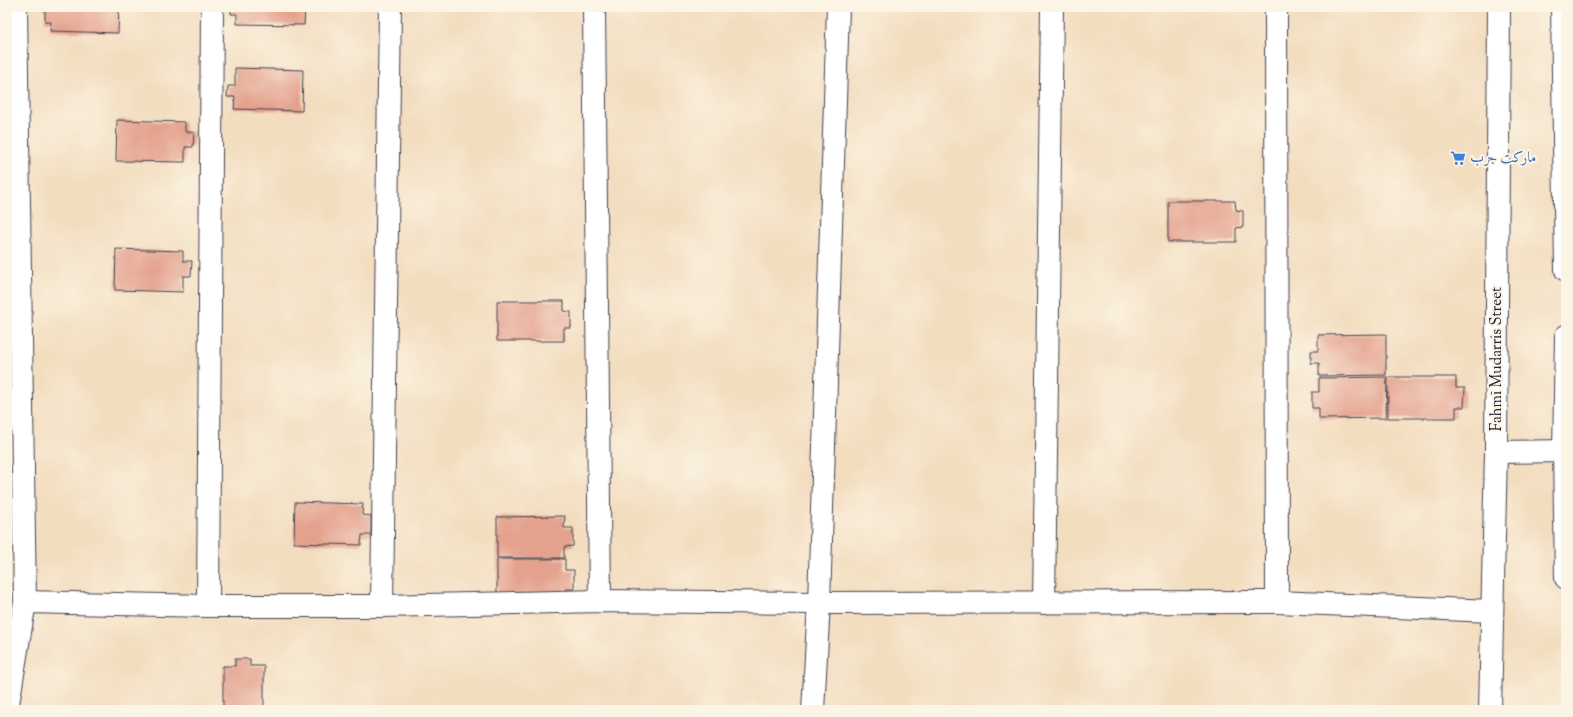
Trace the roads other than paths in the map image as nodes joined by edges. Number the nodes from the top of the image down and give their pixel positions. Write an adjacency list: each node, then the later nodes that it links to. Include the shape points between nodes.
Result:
1 (16, 7): 14 (street)
2 (212, 7): 23 (street)
3 (390, 7): 24 (street)
4 (594, 7): 18 (street)
5 (838, 7): 22 (street)
6 (1052, 7): 21 (street)
7 (1276, 7): 20 (street)
8 (1499, 7): 16 (street, Fahmī Mudarris Street)
9 (1562, 7): 10 (street)
10 (1564, 48): 11 (street)
11 (1566, 270)
12 (1566, 336): 13 (street)
13 (1565, 371): 15 (street)
14 (14, 400): 19 (street)
15 (1564, 451): 16 (street); 17 (street)
16 (1496, 452): 25 (street, Fahmī Mudarris Street)
17 (1566, 578)
18 (600, 601): 22 (street); 24 (street)
19 (25, 602): 23 (street); 26 (street)
20 (1277, 602): 21 (street); 25 (street)
21 (1044, 603): 22 (street)
22 (819, 604): 27 (street)
23 (208, 606): 24 (street)
24 (382, 606)
25 (1492, 611): 28 (street, Fahmī Mudarris Street)
26 (7, 710)
27 (813, 710)
28 (1490, 710)

